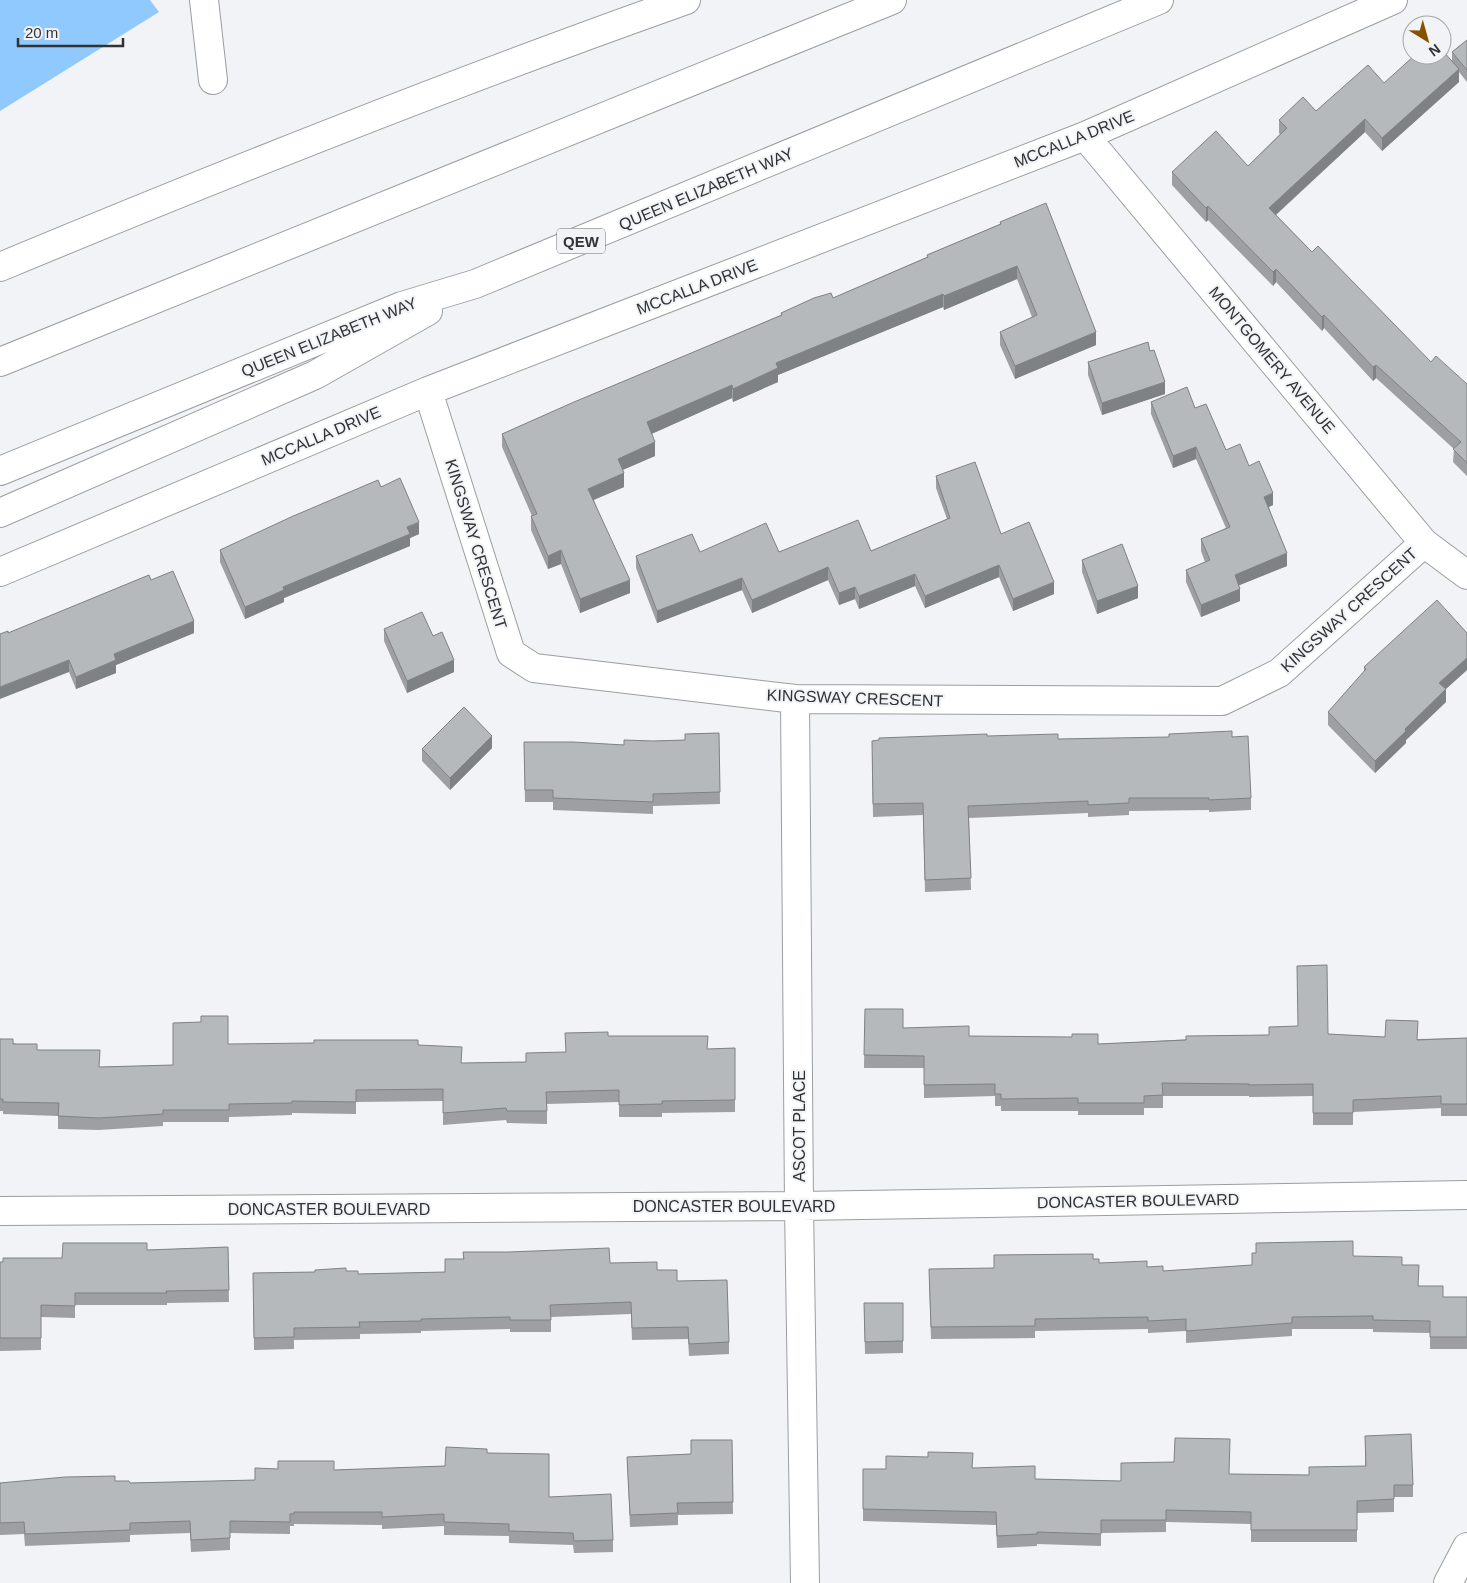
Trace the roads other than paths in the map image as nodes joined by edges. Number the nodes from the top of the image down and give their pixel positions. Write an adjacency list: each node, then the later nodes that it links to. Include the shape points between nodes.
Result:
1 (204, 0): 6 (main road)
2 (686, 0): 8 (main road, via 540,52 150,204)
3 (892, 0): 10 (main road)
4 (1159, 0): 9 (main road, QUEEN ELIZABETH WAY / QEW)
5 (1393, 0): 7 (main road, MCCALLA DRIVE)
6 (213, 80)
7 (1086, 136): 11 (main road, MCCALLA DRIVE); 14 (main road, MONTGOMERY AVENUE)
8 (0, 267)
9 (475, 284): 12 (main road, QUEEN ELIZABETH WAY / QEW, via 402,306); 13 (main road, via 315,375)
10 (0, 362)
11 (428, 391): 15 (main road, MCCALLA DRIVE); 17 (main road, KINGSWAY CRESCENT, via 511,653 534,668)
12 (0, 471)
13 (0, 513)
14 (1424, 543): 16 (main road, MONTGOMERY AVENUE); 17 (main road, KINGSWAY CRESCENT, via 1279,673 1222,701)
15 (0, 572)
16 (1467, 575)
17 (795, 699): 19 (main road, ASCOT PLACE)
18 (1467, 1195): 19 (main road, DONCASTER BOULEVARD)
19 (800, 1206): 20 (main road, DONCASTER BOULEVARD); 22 (main road, ASCOT PLACE)
20 (0, 1211)
21 (1467, 1547): 23 (main road)
22 (805, 1583)
23 (1448, 1583)

